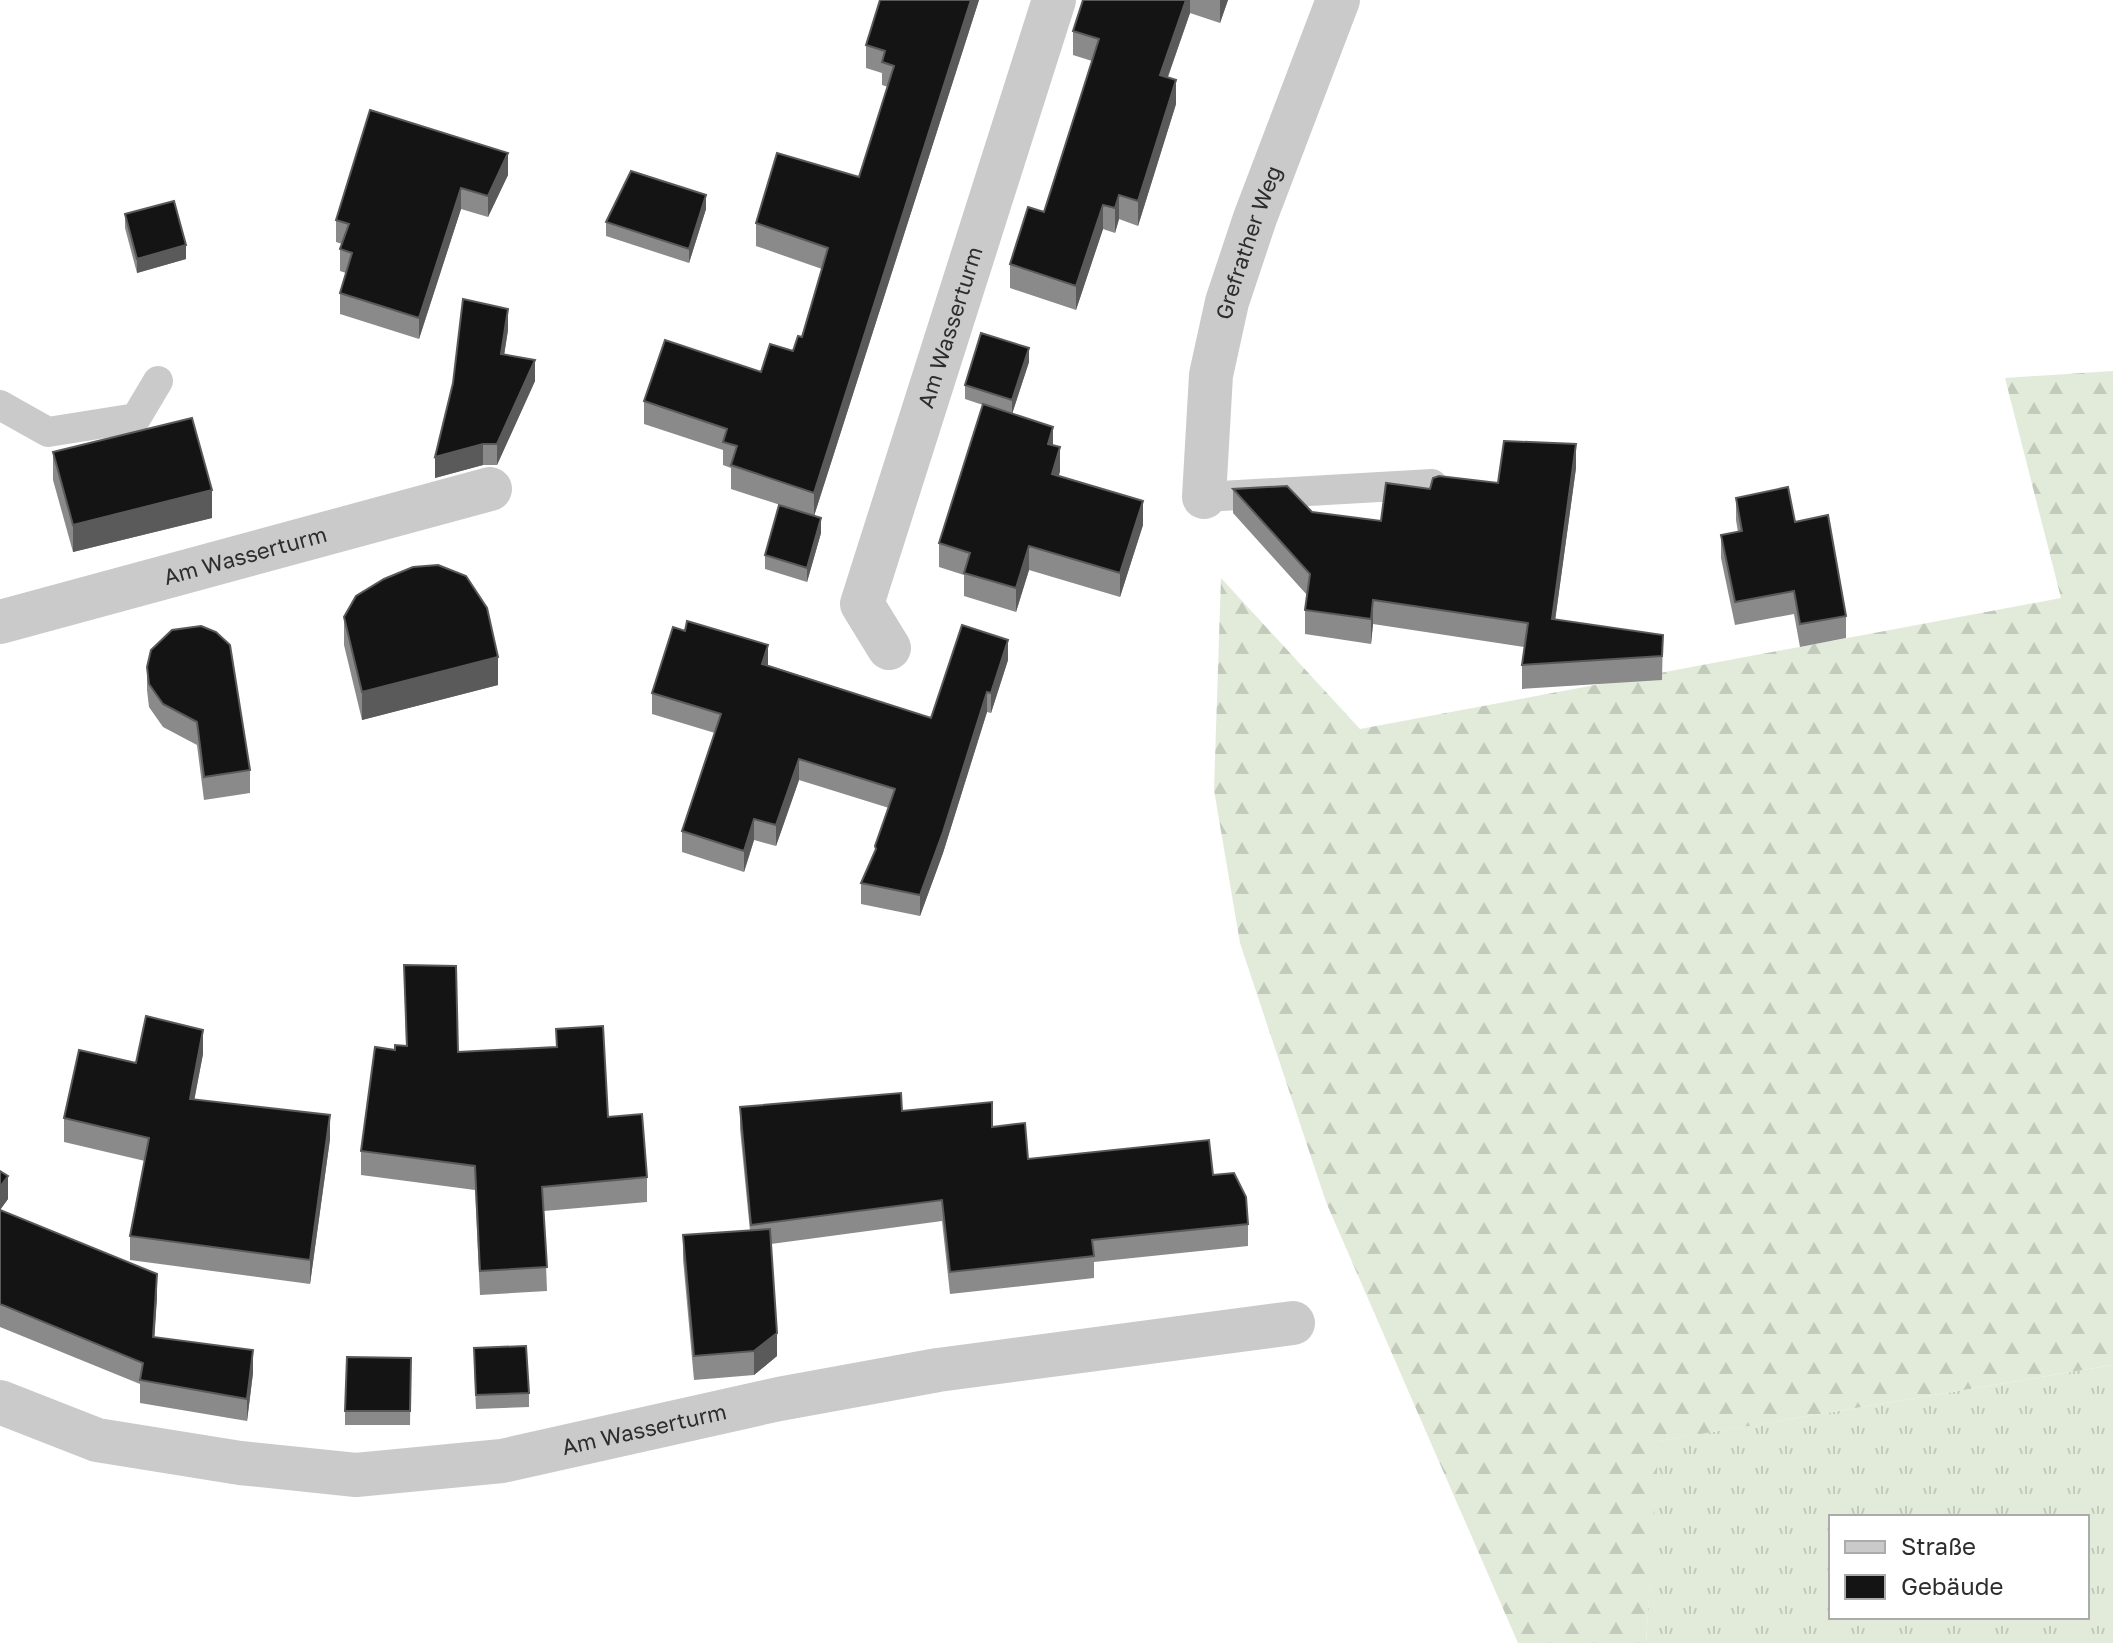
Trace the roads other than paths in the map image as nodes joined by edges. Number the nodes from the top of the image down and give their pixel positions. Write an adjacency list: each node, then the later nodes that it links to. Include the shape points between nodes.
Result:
1 (1054, 0): 9 (street, Am Wasserturm, via 862,604)
2 (1338, 0): 7 (street, Grefrather Weg, via 1227,302 1211,375)
3 (158, 381): 4 (lane, via 136,418 48,432)
4 (0, 405)
5 (1432, 484): 7 (lane)
6 (490, 489): 8 (street, Am Wasserturm)
7 (1204, 497)
8 (0, 622)
9 (889, 648)
10 (1293, 1323): 11 (street, Am Wasserturm, via 938,1370 779,1399 502,1461 356,1475 97,1440)
11 (0, 1402)

